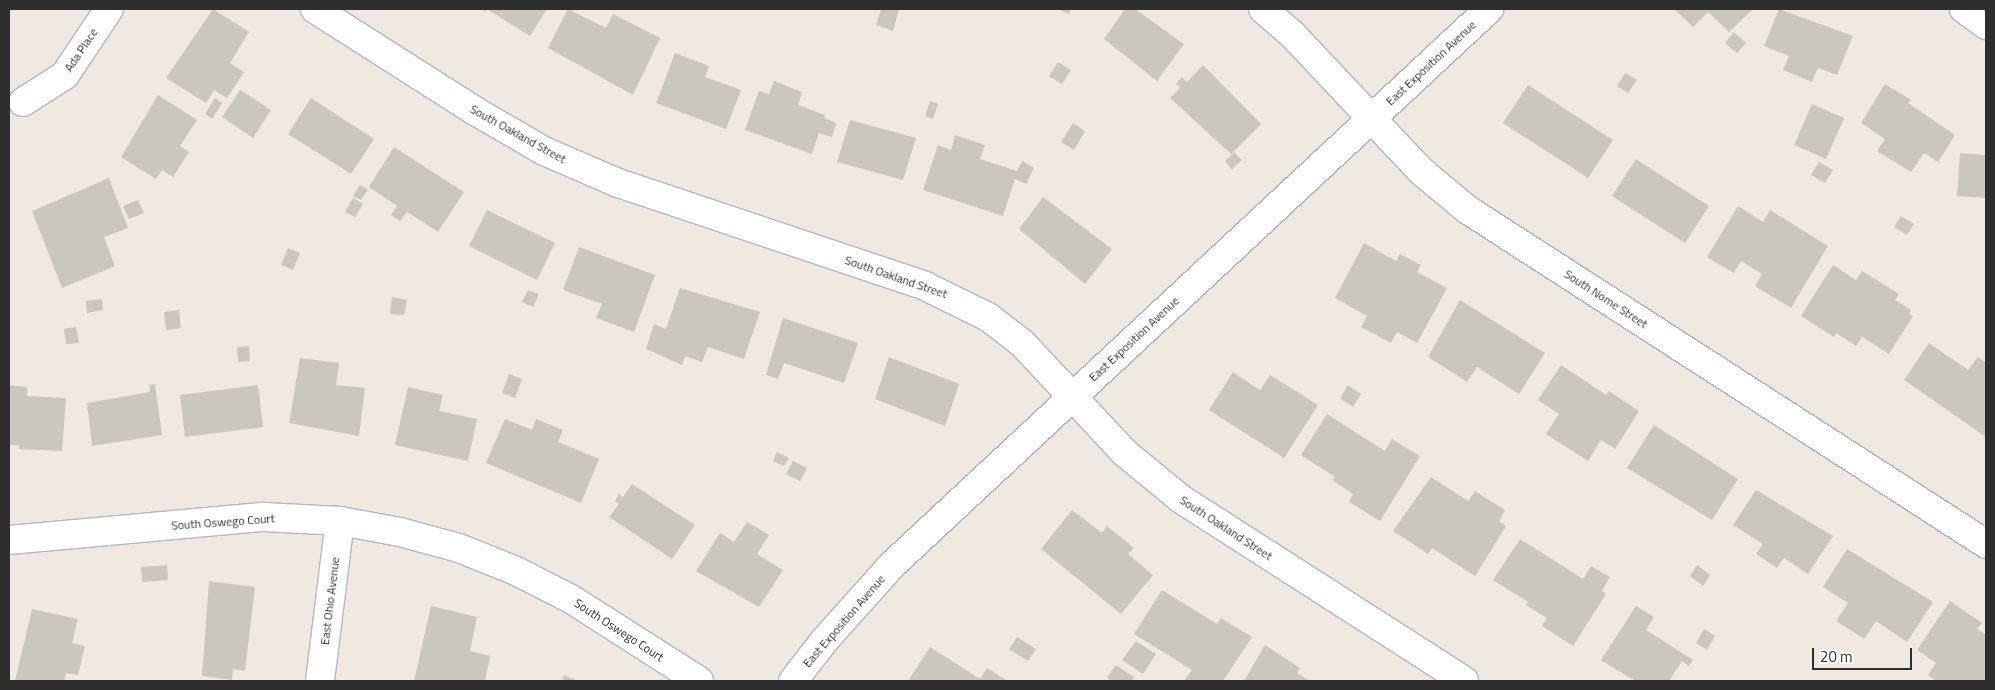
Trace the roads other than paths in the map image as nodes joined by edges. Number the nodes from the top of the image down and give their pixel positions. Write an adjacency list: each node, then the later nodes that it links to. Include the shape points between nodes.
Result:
1 (108, 9): 7 (street, Ada Place, via 65,75)
2 (316, 9): 9 (street, South Oakland Street, via 475,111 544,151 618,183 951,296 988,317 1022,343)
3 (1263, 9): 8 (street, South Nome Street, via 1291,33)
4 (1489, 9): 8 (street, East Exposition Avenue)
5 (1964, 9): 6 (street)
6 (1986, 25)
7 (23, 102)
8 (1371, 118): 9 (street, East Exposition Avenue); 12 (street, South Nome Street, via 1422,172 1468,210)
9 (1072, 397): 15 (street, East Exposition Avenue, via 892,565); 16 (street, South Oakland Street, via 1125,453 1181,499)
10 (340, 521): 11 (street, South Oswego Court, via 264,517); 13 (street, East Ohio Avenue); 14 (street, South Oswego Court, via 400,532 459,548 516,571 571,599)
11 (9, 540)
12 (1986, 544)
13 (320, 681)
14 (699, 681)
15 (793, 681)
16 (1464, 681)

